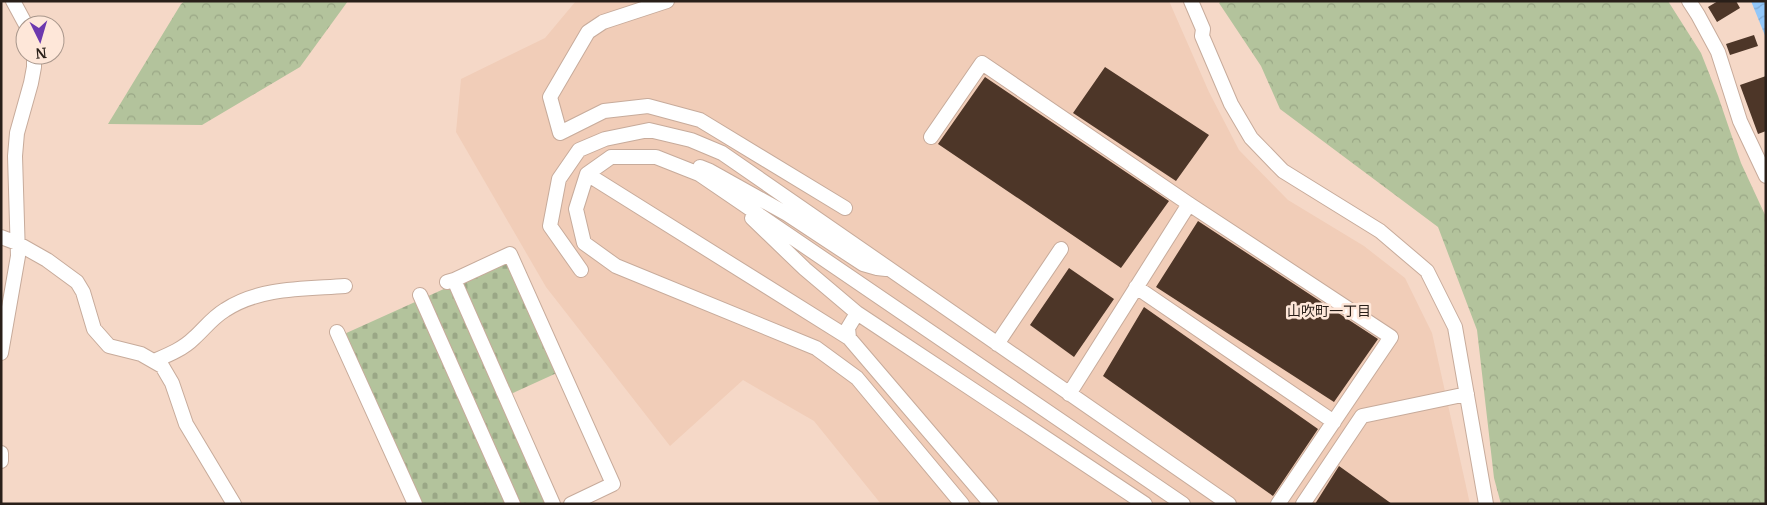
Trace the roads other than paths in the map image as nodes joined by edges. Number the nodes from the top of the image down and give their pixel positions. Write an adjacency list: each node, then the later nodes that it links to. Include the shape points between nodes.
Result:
1 (12, 1): 6 (street)
2 (668, 1): 15 (street, via 603,22 588,32 550,97 560,133 604,111 648,106 700,120)
3 (1183, 1): 7 (street)
4 (1191, 1): 7 (street, via 1203,29)
5 (1689, 1): 12 (street, via 1718,52 1740,121)
6 (20, 15)
7 (1202, 36): 31 (street, via 1230,104 1251,138 1283,171 1380,231 1426,271 1455,327)
8 (34, 65): 17 (street, via 17,133)
9 (931, 137): 14 (street, via 982,63)
10 (656, 158): 11 (street, via 611,157); 13 (street, via 699,174); 19 (street, via 685,161 710,171 787,214 863,264)
11 (587, 174): 26 (street); 40 (street, via 576,209 584,243 616,266 816,348 857,378)
12 (1766, 176)
13 (724, 191): 24 (street, via 805,269); 43 (street)
14 (1189, 204): 22 (street); 32 (street, via 1391,337)
15 (845, 208)
16 (1, 237): 17 (street)
17 (18, 243): 28 (street); 29 (street, via 77,282 94,329 109,346 142,354)
18 (1061, 249): 27 (street)
19 (889, 269): 20 (street, via 722,152 691,140 649,130 605,139 579,150 559,179 550,226); 27 (street)
20 (581, 270)
21 (345, 286): 29 (street, via 269,292 249,297 211,320 194,339 176,352)
22 (1136, 287): 30 (street); 32 (street)
23 (420, 295): 37 (street)
24 (857, 313): 26 (street, via 848,328); 42 (street)
25 (337, 332): 36 (street)
26 (850, 338): 41 (street)
27 (997, 344): 30 (street)
28 (1, 353)
29 (154, 361): 35 (street, via 162,366 172,383 186,424)
30 (1069, 394): 44 (street)
31 (1467, 394): 46 (street, via 1362,416); 47 (street)
32 (1334, 422): 45 (street)
33 (1, 453): 34 (street)
34 (1, 461)
35 (234, 504)
36 (415, 504)
37 (514, 504)
38 (553, 504): 39 (street, via 450,281 510,254 613,484)
39 (570, 504)
40 (962, 504)
41 (992, 504)
42 (1145, 504)
43 (1183, 504)
44 (1229, 504)
45 (1278, 504)
46 (1303, 504)
47 (1486, 504)

